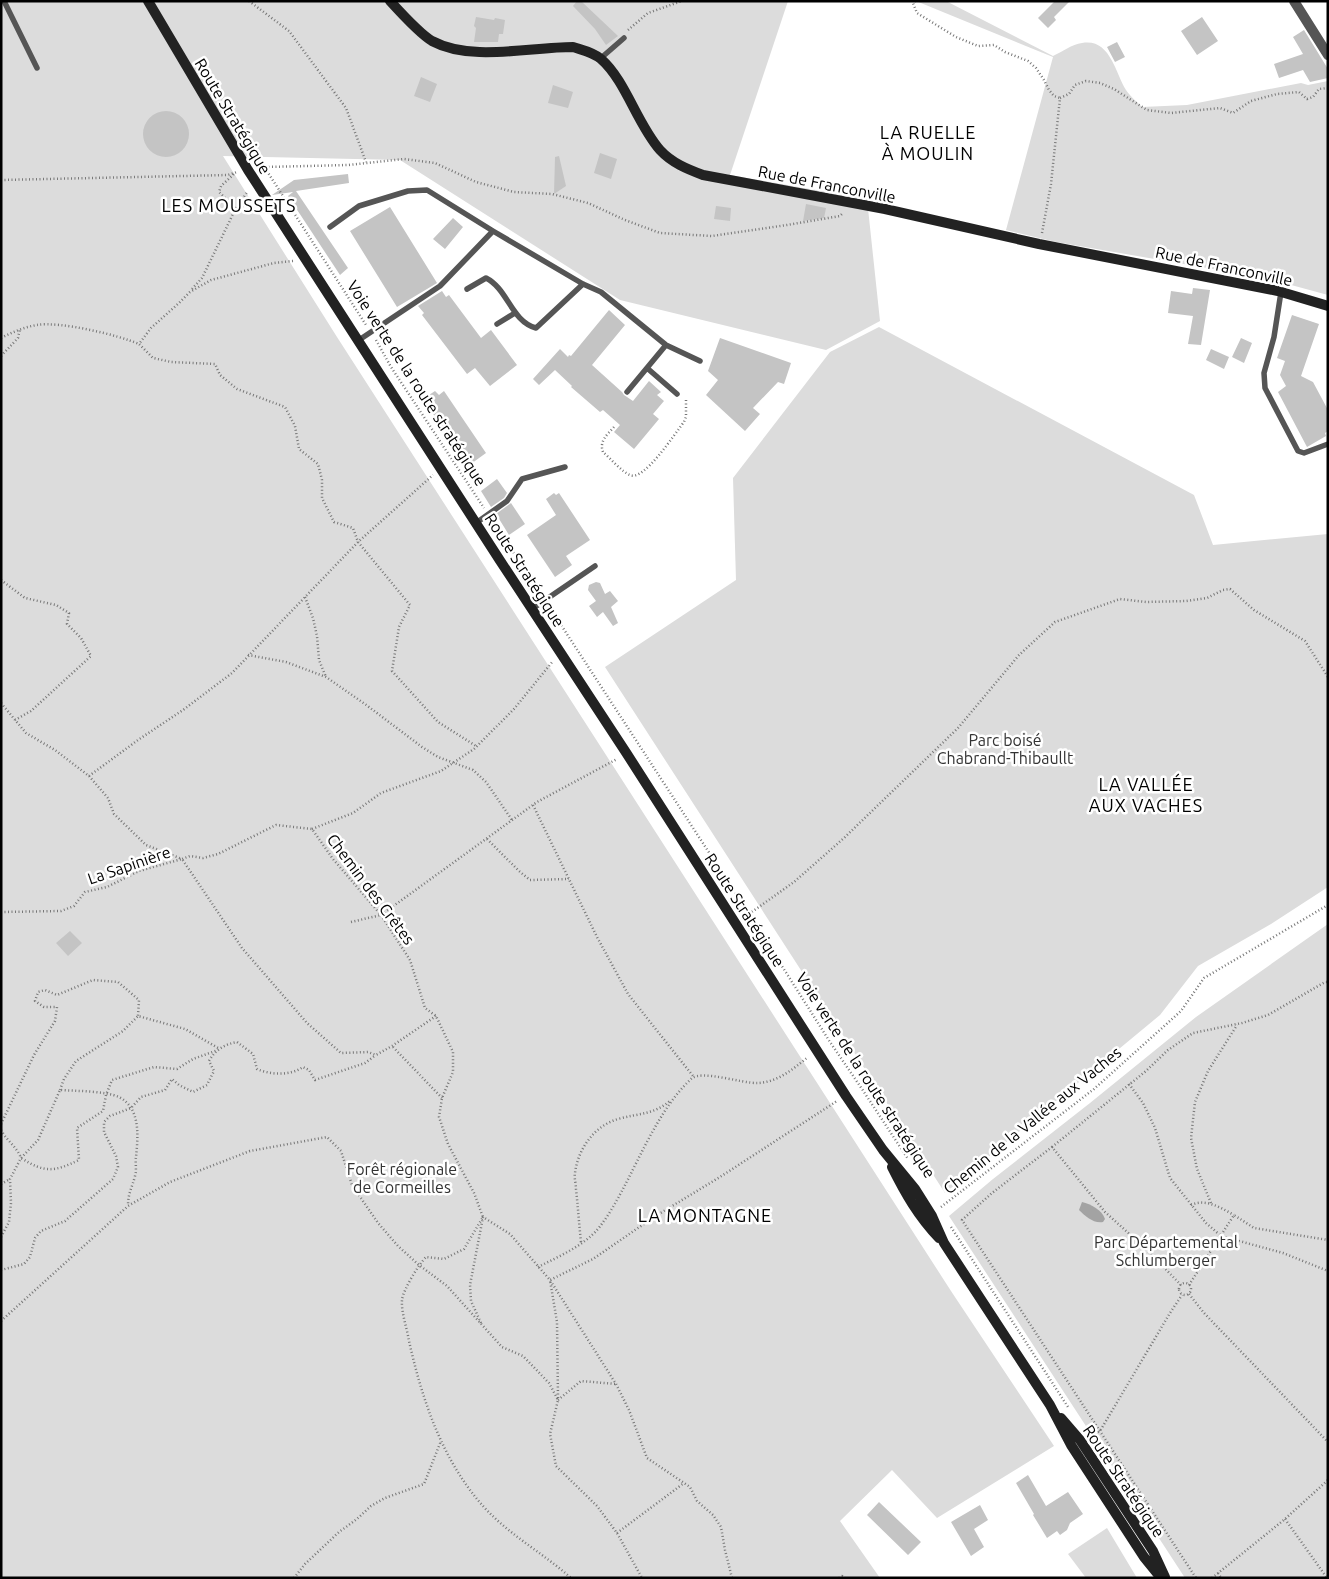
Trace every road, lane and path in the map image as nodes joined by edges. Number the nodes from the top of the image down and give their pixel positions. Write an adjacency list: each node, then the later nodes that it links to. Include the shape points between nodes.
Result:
1 (4, 1): 11 (lane)
2 (148, 1): 17 (street, Route Stratégique)
3 (249, 1): 15 (path, via 289,31 346,108)
4 (390, 1): 10 (street, Rue de Franconville, via 431,41 453,48 479,52 573,48)
5 (682, 1): 8 (path, via 648,13 630,27)
6 (915, 1): 13 (path, via 917,13 956,37 978,46 994,45 1028,62 1036,68 1054,96)
7 (1294, 1): 9 (street)
8 (624, 38): 10 (lane)
9 (1328, 55)
10 (600, 58): 21 (street, Rue de Franconville, via 614,75 647,133 661,151 680,166 727,181)
11 (36, 68)
12 (1328, 88): 13 (path, via 1319,89 1314,97 1307,99 1299,92 1277,94 1251,101 1233,113 1220,108 1171,113 1147,110 1114,89 1086,81 1075,85 1069,94)
13 (1060, 98): 25 (path, via 1051,184)
14 (225, 105): 16 (path, Voie verte de la route stratégique)
15 (366, 162): 16 (path); 21 (path, via 404,159 435,163 476,182 514,192 552,194 588,203 660,233 712,236 762,229 840,216)
16 (264, 167): 17 (path); 26 (path, Voie verte de la route stratégique)
17 (248, 170): 18 (path); 27 (street, Route Stratégique)
18 (235, 173): 19 (path); 22 (path, via 219,192)
19 (1, 180)
20 (249, 190): 22 (path)
21 (855, 205): 25 (street, Rue de Franconville)
22 (234, 212): 30 (path, via 202,278)
23 (330, 227): 24 (lane, via 360,206 408,191 427,190)
24 (493, 231): 28 (lane); 36 (lane, via 440,286)
25 (1039, 244): 31 (street, Rue de Franconville)
26 (315, 247): 27 (path); 36 (path, Voie verte de la route stratégique)
27 (303, 256): 30 (path, via 295,261 211,280); 38 (street, Route Stratégique)
28 (583, 284): 33 (lane, via 536,328); 40 (lane, via 601,292)
29 (466, 289): 33 (lane, via 486,278 502,292)
30 (190, 292): 39 (path, via 151,328)
31 (1281, 292): 32 (street, Rue de Franconville); 47 (lane, via 1264,373 1265,388 1298,451 1304,453)
32 (1328, 306)
33 (515, 313): 34 (lane)
34 (497, 324)
35 (20, 329): 37 (path); 39 (path, via 39,324 67,326 123,337); 41 (path, via 18,338)
36 (371, 332): 38 (lane); 50 (path, Voie verte de la route stratégique)
37 (1, 338)
38 (359, 340): 51 (street, Route Stratégique)
39 (139, 344): 52 (path, via 152,358 215,364 220,375 237,389 285,407 295,426 299,449 318,464 322,498 334,522 353,528)
40 (666, 345): 42 (lane); 43 (lane)
41 (1, 356)
42 (700, 361)
43 (647, 368): 44 (lane); 45 (lane)
44 (627, 392)
45 (677, 394): 46 (path, via 686,400 686,417 642,473 630,475 603,452 602,442)
46 (614, 427)
47 (1328, 444)
48 (565, 467): 50 (lane, via 522,479 507,501)
49 (435, 473): 52 (path)
50 (489, 515): 51 (lane); 56 (path, Voie verte de la route stratégique)
51 (476, 523): 57 (street, Route Stratégique)
52 (358, 542): 55 (path); 65 (path, via 410,606 399,627 392,671 438,722)
53 (594, 566): 56 (lane)
54 (1, 580): 64 (path, via 25,598 56,605 69,613 67,624 92,656 31,711)
55 (305, 597): 60 (path); 61 (path, via 317,636 319,660)
56 (545, 601): 57 (lane); 58 (path, Voie verte de la route stratégique)
57 (532, 609): 59 (street, Route Stratégique)
58 (575, 647): 59 (path); 66 (path, Voie verte de la route stratégique)
59 (561, 654): 65 (path); 67 (street, Route Stratégique)
60 (248, 655): 61 (path, via 286,662); 69 (path, via 232,673 184,710)
61 (326, 676): 68 (path, via 422,747)
62 (1328, 676): 78 (path, via 1305,641 1254,610 1230,589 1207,598 1186,601 1120,600 1055,622 1019,655 958,728 844,838 794,882)
63 (1, 703): 64 (path, Chemin des Crêtes)
64 (15, 720): 69 (path, Chemin des Crêtes, via 26,733 55,750)
65 (476, 746): 68 (path)
66 (641, 748): 67 (path); 78 (path, Voie verte de la route stratégique)
67 (627, 754): 70 (path); 88 (street, Route Stratégique)
68 (454, 762): 71 (path, via 473,770 486,782); 72 (path, via 441,771 381,793 353,813)
69 (88, 776): 74 (path, Chemin des Crêtes, via 108,798 114,814 146,845)
70 (533, 805): 71 (path); 75 (path)
71 (512, 820): 73 (path)
72 (312, 829): 74 (path, Chemin des Crêtes, via 276,825 218,854); 79 (path, Chemin des Crêtes)
73 (487, 838): 75 (path, via 530,880); 79 (path)
74 (182, 859): 77 (path, La Sapinière, via 85,892 74,906 61,911); 89 (path, via 242,948 307,1023 341,1053 368,1052)
75 (568, 879): 90 (path, via 628,994)
76 (1328, 905): 109 (path, Chemin de la Vallée aux Vaches, via 1204,978 1180,1011 1094,1089)
77 (1, 912)
78 (749, 914): 85 (path, Voie verte de la route stratégique)
79 (381, 915): 80 (path); 83 (path, Chemin des Crêtes, via 410,960 425,1008)
80 (351, 922)
81 (1328, 982): 84 (path, via 1268,1015)
82 (138, 1016): 87 (path, via 185,1029); 93 (path, via 123,1031 76,1061); 99 (path, via 139,1000 118,982 93,980 57,995 45,990 38,992 34,1001 44,1008 58,1007 55,1021)
83 (436, 1016): 86 (path); 97 (path, Chemin des Crêtes, via 453,1052 453,1072)
84 (1238, 1024): 91 (path, via 1193,1033); 106 (path, via 1208,1071 1194,1102 1191,1138 1197,1169)
85 (830, 1042): 88 (path); 92 (path, Voie verte de la route stratégique)
86 (392, 1046): 89 (path); 97 (path)
87 (220, 1049): 89 (path, via 237,1042 253,1054 257,1069 268,1074 296,1072 303,1067 315,1080 365,1063); 94 (path, via 193,1059 178,1069 154,1067 112,1080); 98 (path, via 209,1062 214,1071 207,1085 193,1092 172,1079 165,1090 141,1097)
88 (818, 1051): 90 (path, via 780,1078 759,1083); 95 (street, Route Stratégique)
89 (376, 1055)
90 (693, 1076): 96 (path)
91 (1129, 1084): 101 (path); 107 (path, via 1143,1102 1155,1128 1170,1178)
92 (862, 1088): 95 (path); 103 (path, Voie verte de la route stratégique)
93 (60, 1090): 94 (path); 102 (path, via 38,1140)
94 (106, 1095): 98 (path, via 119,1098); 102 (path, via 103,1111 77,1128 79,1160 57,1170 35,1167)
95 (846, 1096): 121 (path, via 593,1259); 130 (street, Route Stratégique, via 883,1150 914,1207 944,1243)
96 (674, 1097): 116 (path, via 614,1206 592,1235); 116 (path, via 662,1108 606,1124 586,1142 574,1175)
97 (442, 1098): 111 (path, Chemin des Crêtes, via 439,1117 448,1144)
98 (131, 1108): 108 (path, via 138,1125 139,1142); 119 (path, via 110,1116 104,1122 104,1132 118,1167 113,1179 65,1221 41,1231 34,1238 30,1257 24,1264)
99 (1, 1124)
100 (1, 1130): 102 (path)
101 (1052, 1147): 122 (path, via 1105,1212); 132 (path, via 992,1192 962,1220)
102 (21, 1158): 104 (path)
103 (909, 1161)
104 (10, 1179): 105 (path); 114 (path, via 12,1203 9,1222)
105 (1, 1184)
106 (1210, 1203): 107 (path); 110 (path)
107 (1191, 1205): 113 (path)
108 (128, 1206): 117 (path, via 170,1182 250,1152 327,1137 341,1151 352,1185 378,1223); 126 (path)
109 (939, 1209)
110 (1234, 1215): 113 (path); 115 (path, via 1254,1228)
111 (483, 1217): 117 (path, via 464,1249 444,1259 426,1257); 118 (path, via 510,1234); 127 (path, via 470,1285 471,1301)
112 (950, 1225): 131 (path)
113 (1221, 1236): 120 (path, via 1283,1253); 123 (path)
114 (1, 1237)
115 (1328, 1240)
116 (581, 1242): 118 (path)
117 (419, 1265): 127 (path, via 447,1286); 134 (path, via 402,1299 417,1374)
118 (538, 1267): 121 (path)
119 (1, 1270)
120 (1328, 1271)
121 (550, 1280): 128 (path); 129 (path, via 557,1322)
122 (1181, 1285): 123 (path); 125 (path)
123 (1189, 1285): 124 (path)
124 (1190, 1294): 125 (path); 135 (path)
125 (1182, 1295): 132 (path)
126 (1, 1321)
127 (482, 1326): 129 (path, via 502,1347 523,1356 535,1367)
128 (616, 1384): 129 (path, via 581,1381); 137 (path, via 647,1458)
129 (558, 1400): 139 (path, via 550,1434 556,1466 597,1506)
130 (1050, 1405): 133 (street, Route Stratégique); 147 (street, Route Stratégique, via 1071,1445)
131 (1071, 1412)
132 (1100, 1430): 133 (path); 149 (path)
133 (1080, 1440): 148 (street, Route Stratégique, via 1153,1551)
134 (441, 1441): 141 (path, via 424,1484 371,1506 339,1532); 142 (path, via 483,1506 525,1544)
135 (1328, 1442)
136 (1328, 1480): 138 (path)
137 (684, 1484): 139 (path); 144 (path, via 690,1487 697,1501 721,1527)
138 (1285, 1519): 140 (path); 152 (path)
139 (617, 1533): 143 (path)
140 (1218, 1573): 150 (path); 151 (path)
141 (294, 1578)
142 (571, 1578)
143 (642, 1578)
144 (732, 1578)
145 (840, 1578): 146 (path)
146 (845, 1578)
147 (1161, 1578)
148 (1166, 1578)
149 (1196, 1578)
150 (1212, 1578)
151 (1221, 1578)
152 (1327, 1578)

